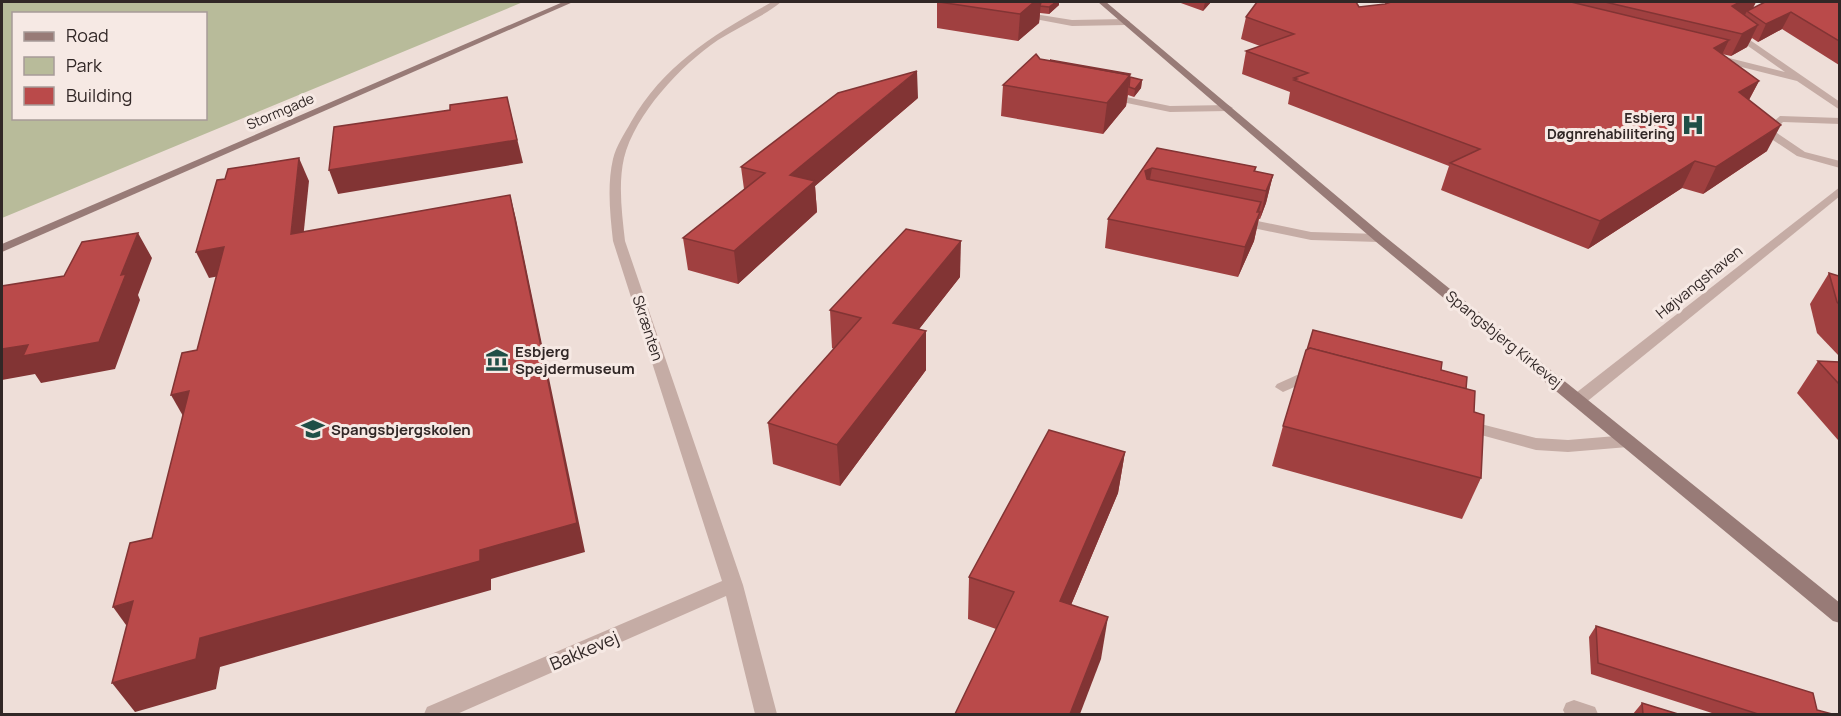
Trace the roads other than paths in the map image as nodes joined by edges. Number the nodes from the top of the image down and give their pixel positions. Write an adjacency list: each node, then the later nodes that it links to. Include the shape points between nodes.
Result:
1 (569, 2): 17 (street, Stormgade)
2 (777, 2): 23 (street, Skrænten, via 719,34 685,58 662,83 639,115 618,160 615,194 619,241)
3 (1102, 2): 5 (street, Spangsbjerg Kirkevej)
4 (1016, 13): 5 (street, via 1072,23)
5 (1126, 22): 11 (street, Spangsbjerg Kirkevej)
6 (1737, 23): 8 (street, via 1728,28)
7 (1698, 53): 8 (street)
8 (1800, 79): 10 (street)
9 (1100, 95): 11 (street, via 1170,109)
10 (1839, 107)
11 (1228, 108): 16 (street, Spangsbjerg Kirkevej)
12 (1839, 121): 13 (street, via 1780,119 1768,132 1801,154)
13 (1839, 165)
14 (1839, 190): 20 (street, Højvangshaven)
15 (1225, 218): 16 (street, via 1311,236)
16 (1379, 238): 20 (street, Spangsbjerg Kirkevej)
17 (2, 248)
18 (1283, 387): 19 (street, via 1297,380)
19 (1332, 389)
20 (1578, 400): 22 (street, Spangsbjerg Kirkevej)
21 (1445, 420): 22 (street, via 1536,444 1568,446)
22 (1628, 441): 24 (street, Spangsbjerg Kirkevej)
23 (733, 585): 25 (street, Bakkevej); 26 (street, Skrænten)
24 (1839, 615)
25 (435, 714)
26 (766, 714)

